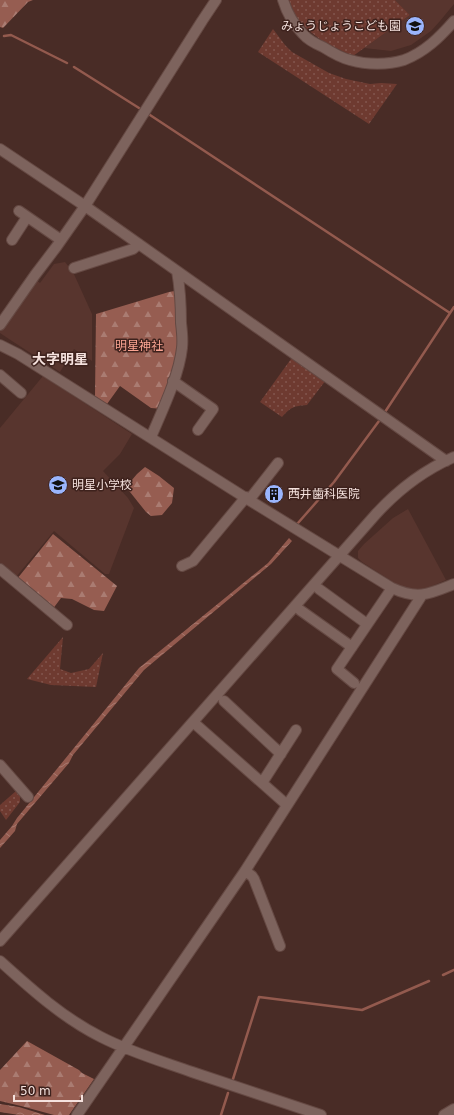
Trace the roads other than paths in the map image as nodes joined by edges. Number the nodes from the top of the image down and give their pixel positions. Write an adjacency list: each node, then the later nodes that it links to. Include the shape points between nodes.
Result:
1 (216, 0): 5 (street)
2 (283, 0): 3 (street, via 291,19 304,35 339,56 360,62 395,62 410,57 433,43)
3 (454, 21)
4 (0, 149): 5 (street)
5 (84, 206): 9 (street); 10 (street)
6 (19, 211): 7 (street)
7 (28, 217): 8 (street); 9 (street)
8 (12, 240)
9 (61, 240): 13 (street)
10 (139, 244): 11 (street, via 133,249); 12 (street)
11 (74, 268)
12 (177, 271): 16 (street, via 183,346); 20 (street)
13 (0, 325)
14 (0, 345): 19 (street)
15 (0, 375): 17 (street)
16 (174, 381): 18 (street, via 213,409); 19 (street)
17 (21, 393)
18 (198, 430)
19 (151, 437): 22 (street)
20 (450, 459): 23 (street, via 417,478 388,500)
21 (278, 463): 22 (street)
22 (247, 498): 23 (street); 24 (street, via 192,561)
23 (340, 556): 27 (street); 36 (street)
24 (182, 566)
25 (0, 569): 32 (street)
26 (454, 584): 29 (street)
27 (392, 588): 29 (street, via 408,594); 31 (street)
28 (319, 589): 31 (street)
29 (422, 595): 42 (street)
30 (300, 610): 33 (street)
31 (368, 624): 33 (street)
32 (66, 625)
33 (352, 647): 34 (street, via 337,669)
34 (354, 683)
35 (224, 701): 38 (street)
36 (194, 722): 40 (street); 44 (street)
37 (296, 730): 38 (street)
38 (281, 754): 40 (street)
39 (0, 765): 41 (street)
40 (262, 783): 42 (street)
41 (28, 798)
42 (287, 805): 43 (street)
43 (245, 871): 45 (street, via 254,879); 47 (street)
44 (0, 942)
45 (280, 946)
46 (0, 961): 47 (street, via 58,1010 86,1029)
47 (123, 1047): 49 (street); 50 (street)
48 (454, 1109): 51 (street)
49 (77, 1115)
50 (321, 1115)
51 (444, 1115)

